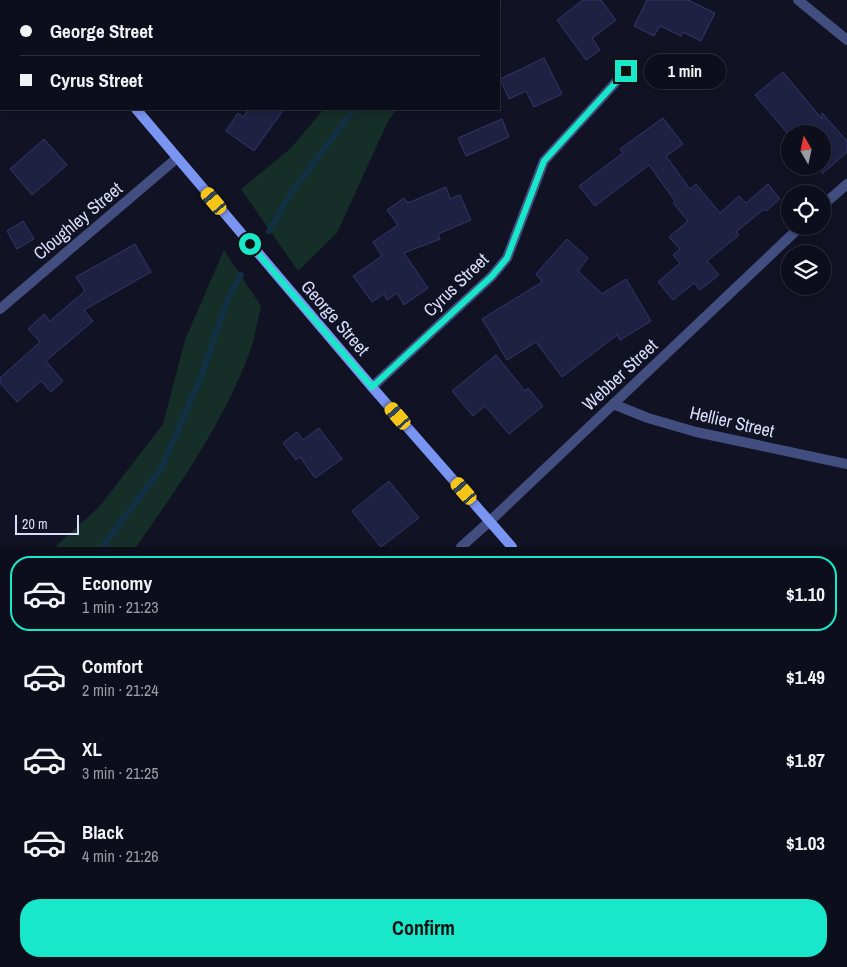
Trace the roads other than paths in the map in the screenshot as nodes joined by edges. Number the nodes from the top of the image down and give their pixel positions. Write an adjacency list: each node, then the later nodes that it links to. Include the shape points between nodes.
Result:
1 (798, 0): 2 (street)
2 (847, 40)
3 (626, 71): 10 (street, Cyrus Street, via 544,161 507,258 492,276)
4 (137, 110): 5 (main road, George Street)
5 (177, 158): 9 (street, Cloughley Street); 10 (main road, George Street)
6 (847, 184): 7 (street)
7 (831, 198)
8 (791, 235): 11 (street, Webber Street)
9 (0, 309)
10 (372, 387): 13 (main road, George Street)
11 (613, 404): 12 (street, Hellier Street, via 696,432); 13 (street, Webber Street)
12 (847, 464)
13 (490, 521): 14 (street, Webber Street); 15 (main road, George Street)
14 (461, 547)
15 (512, 547)

